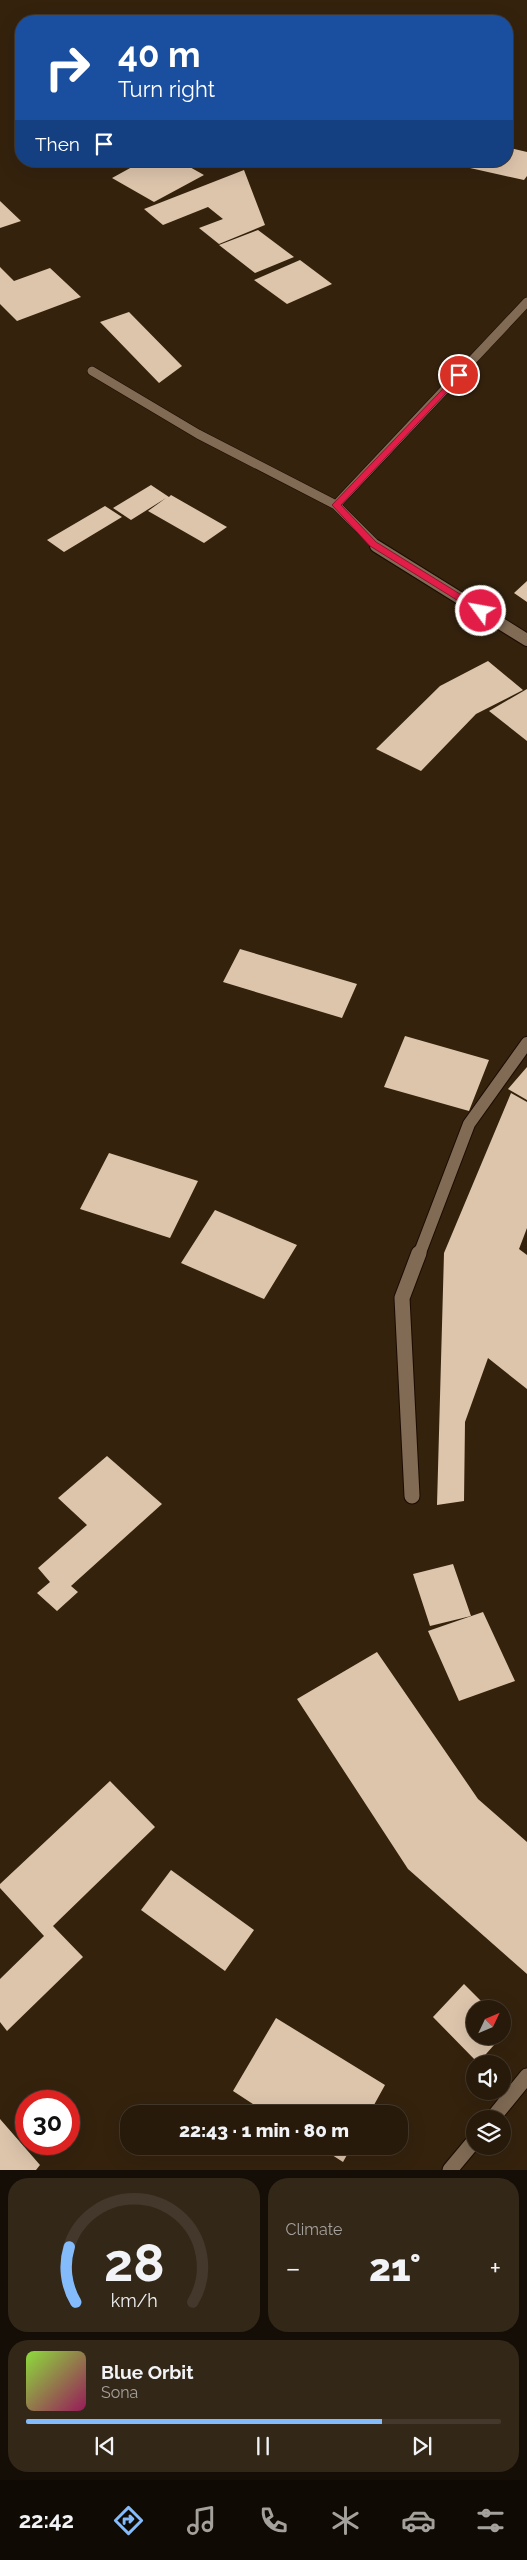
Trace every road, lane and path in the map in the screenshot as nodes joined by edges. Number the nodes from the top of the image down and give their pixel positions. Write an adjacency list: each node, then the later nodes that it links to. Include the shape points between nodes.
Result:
1 (527, 302): 3 (street)
2 (92, 371): 3 (street, via 198,434)
3 (336, 505): 4 (street, via 373,544)
4 (527, 640)
5 (527, 1043): 6 (street, via 469,1124 402,1298)
6 (412, 1496)
7 (527, 2076): 8 (street)
8 (499, 2110)
9 (466, 2151): 10 (street)
10 (450, 2170)

